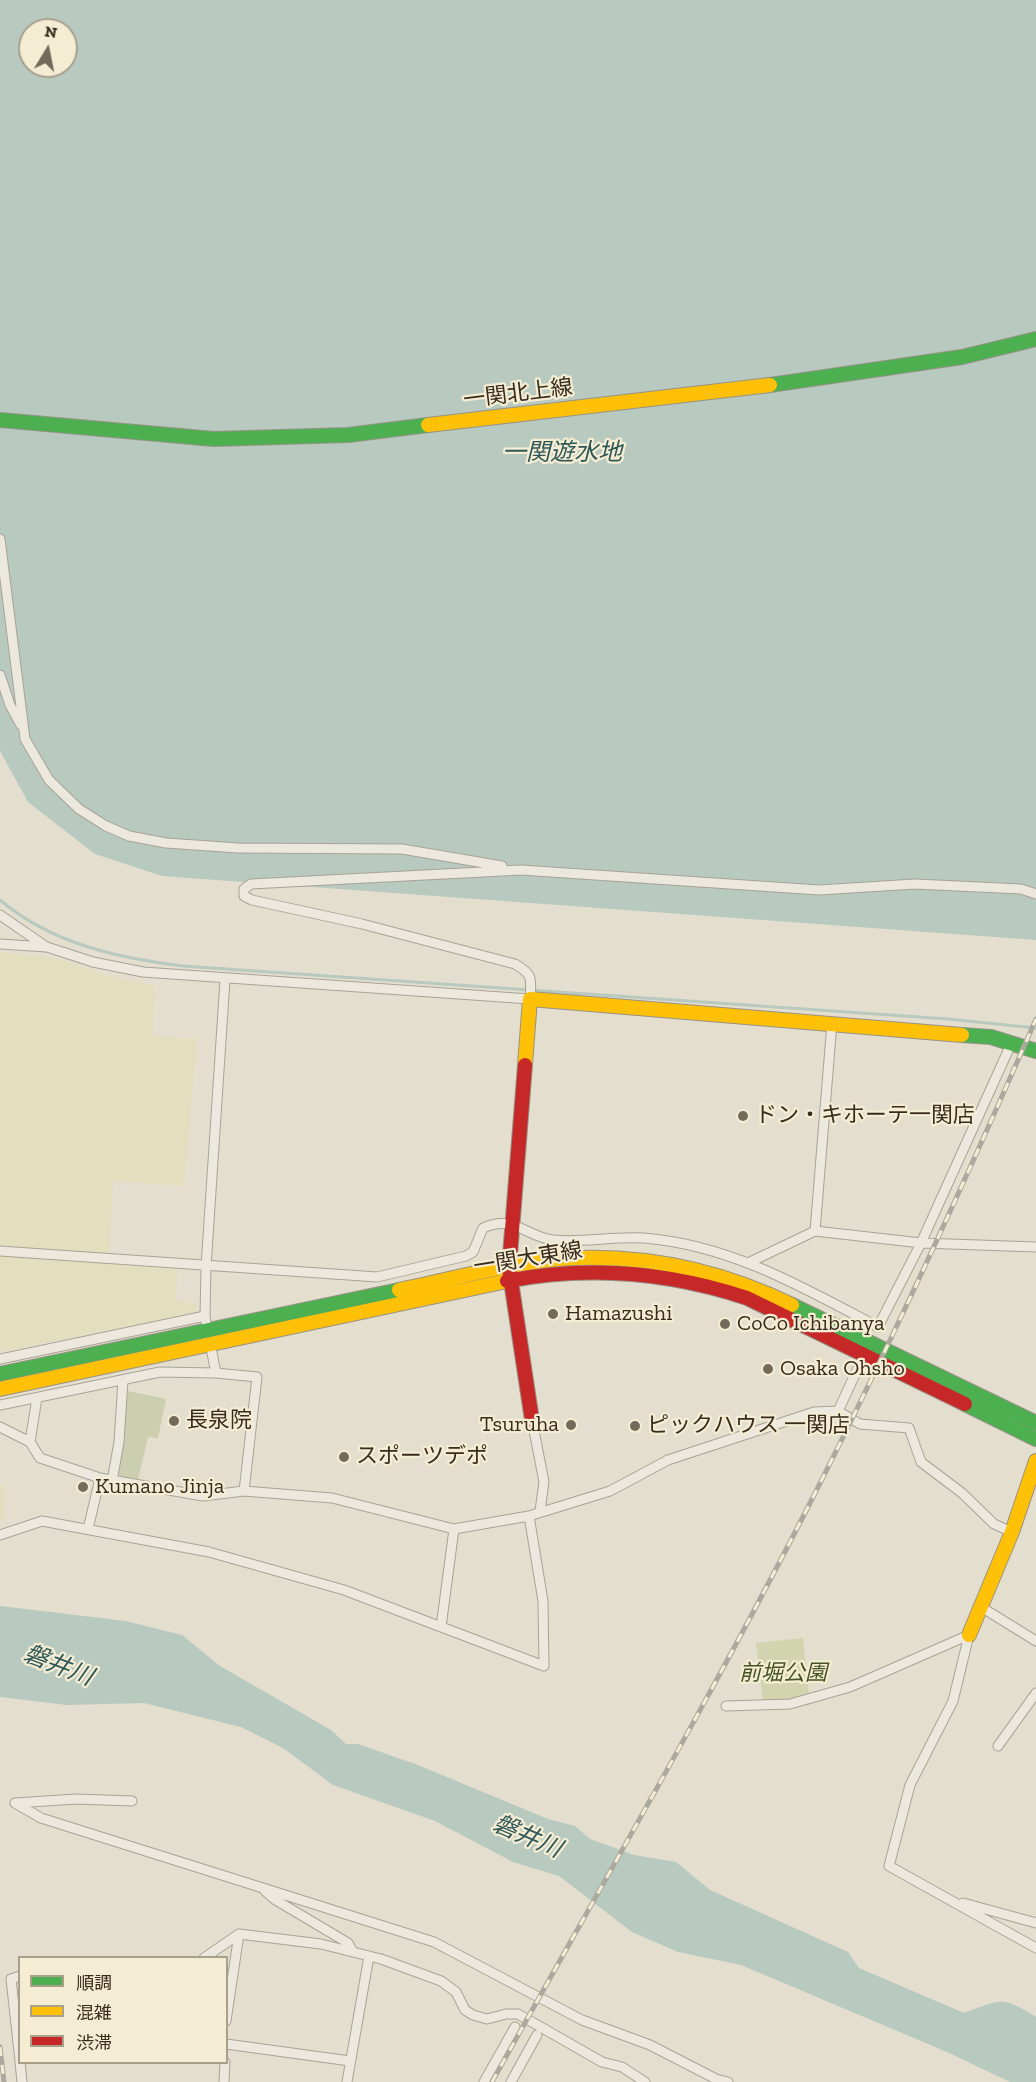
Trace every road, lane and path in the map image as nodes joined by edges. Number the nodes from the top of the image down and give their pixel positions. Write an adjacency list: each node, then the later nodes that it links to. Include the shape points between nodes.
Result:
1 (1036, 339): 2 (main road, 一関北上線, via 922,364 817,380 348,435 214,439)
2 (0, 420)
3 (0, 539): 5 (street)
4 (0, 675): 5 (street)
5 (23, 728): 6 (street, via 36,762 49,780 79,809 129,836 238,848 402,849)
6 (521, 870): 7 (street, via 819,890 915,884 1021,889); 12 (street, via 251,884 244,889 243,896 515,964 528,972 532,980)
7 (1036, 894)
8 (0, 915): 10 (street)
9 (0, 945): 10 (street)
10 (47, 947): 11 (street, via 142,972)
11 (225, 980): 12 (street); 22 (street)
12 (530, 997): 13 (main road); 16 (main road)
13 (832, 1023): 14 (main road); 17 (street)
14 (1012, 1042): 15 (main road); 18 (street)
15 (1036, 1051)
16 (510, 1224): 21 (street, via 546,1239 647,1239); 22 (street, via 483,1228 473,1252 466,1256 377,1278); 23 (main road)
17 (815, 1231): 18 (street); 21 (street)
18 (921, 1243): 19 (street); 21 (street, via 878,1327)
19 (1036, 1247)
20 (0, 1251): 22 (street)
21 (750, 1262)
22 (206, 1267): 24 (street)
23 (509, 1274): 24 (main road, 一関大東線); 25 (main road, 一関大東線); 26 (main road, 一関大東線, via 587,1270 676,1277 747,1298); 35 (main road); 36 (main road, 一関大東線, via 573,1258 627,1258 658,1260 724,1276 759,1288)
24 (206, 1322): 27 (street); 29 (main road, 一関大東線)
25 (210, 1343): 28 (street); 31 (main road, 一関大東線)
26 (864, 1355): 34 (street); 38 (main road, 一関大東線)
27 (0, 1359)
28 (216, 1373): 30 (street, via 160,1372); 43 (street, via 256,1377)
29 (0, 1374)
30 (123, 1380): 32 (street); 42 (street)
31 (0, 1389)
32 (37, 1398): 33 (street); 39 (street)
33 (0, 1405)
34 (838, 1411): 44 (street, via 811,1412 668,1460 610,1491); 48 (street, via 860,1424 909,1428 921,1462 994,1524)
35 (532, 1420): 44 (street, via 544,1482)
36 (1036, 1423)
37 (0, 1427): 39 (street)
38 (1036, 1439)
39 (30, 1442): 41 (street, via 40,1458)
40 (1036, 1461): 48 (main road)
41 (100, 1478): 42 (street); 47 (street)
42 (112, 1481): 43 (street, via 204,1496)
43 (244, 1491): 46 (street, via 332,1498)
44 (540, 1511): 45 (street)
45 (530, 1516): 46 (street); 51 (street, via 543,1601 544,1666)
46 (454, 1528): 51 (street)
47 (88, 1529): 49 (street, via 39,1522); 51 (street, via 220,1555 344,1590)
48 (1012, 1532): 50 (main road)
49 (0, 1535)
50 (981, 1607): 52 (main road); 53 (street)
51 (441, 1628)
52 (969, 1635): 55 (street, via 850,1687 790,1704); 59 (street, via 952,1701 910,1785 889,1862)
53 (1036, 1641)
54 (1036, 1693): 56 (street)
55 (726, 1706)
56 (998, 1746)
57 (132, 1801): 58 (street, via 15,1803 41,1818)
58 (263, 1888): 63 (street, via 274,1899 348,1943); 81 (street, via 434,1942 582,2020 650,2045)
59 (952, 1901): 60 (street); 62 (street)
60 (1036, 1923)
61 (239, 1934): 63 (street); 64 (street); 67 (street)
62 (1036, 1948)
63 (353, 1952): 65 (street)
64 (207, 1956)
65 (369, 1956): 72 (street); 80 (street, via 441,1981 456,1992 465,2010 473,2014 487,2019 518,2014)
66 (18, 1977): 71 (street, via 10,1979)
67 (228, 2008)
68 (515, 2027): 78 (street)
69 (537, 2035): 79 (street)
70 (228, 2044): 72 (street)
71 (18, 2045)
72 (350, 2061): 77 (street)
73 (20, 2064): 75 (street)
74 (225, 2064): 76 (street)
75 (22, 2082)
76 (224, 2082)
77 (347, 2082)
78 (484, 2082)
79 (511, 2082)
80 (645, 2082)
81 (728, 2082)

